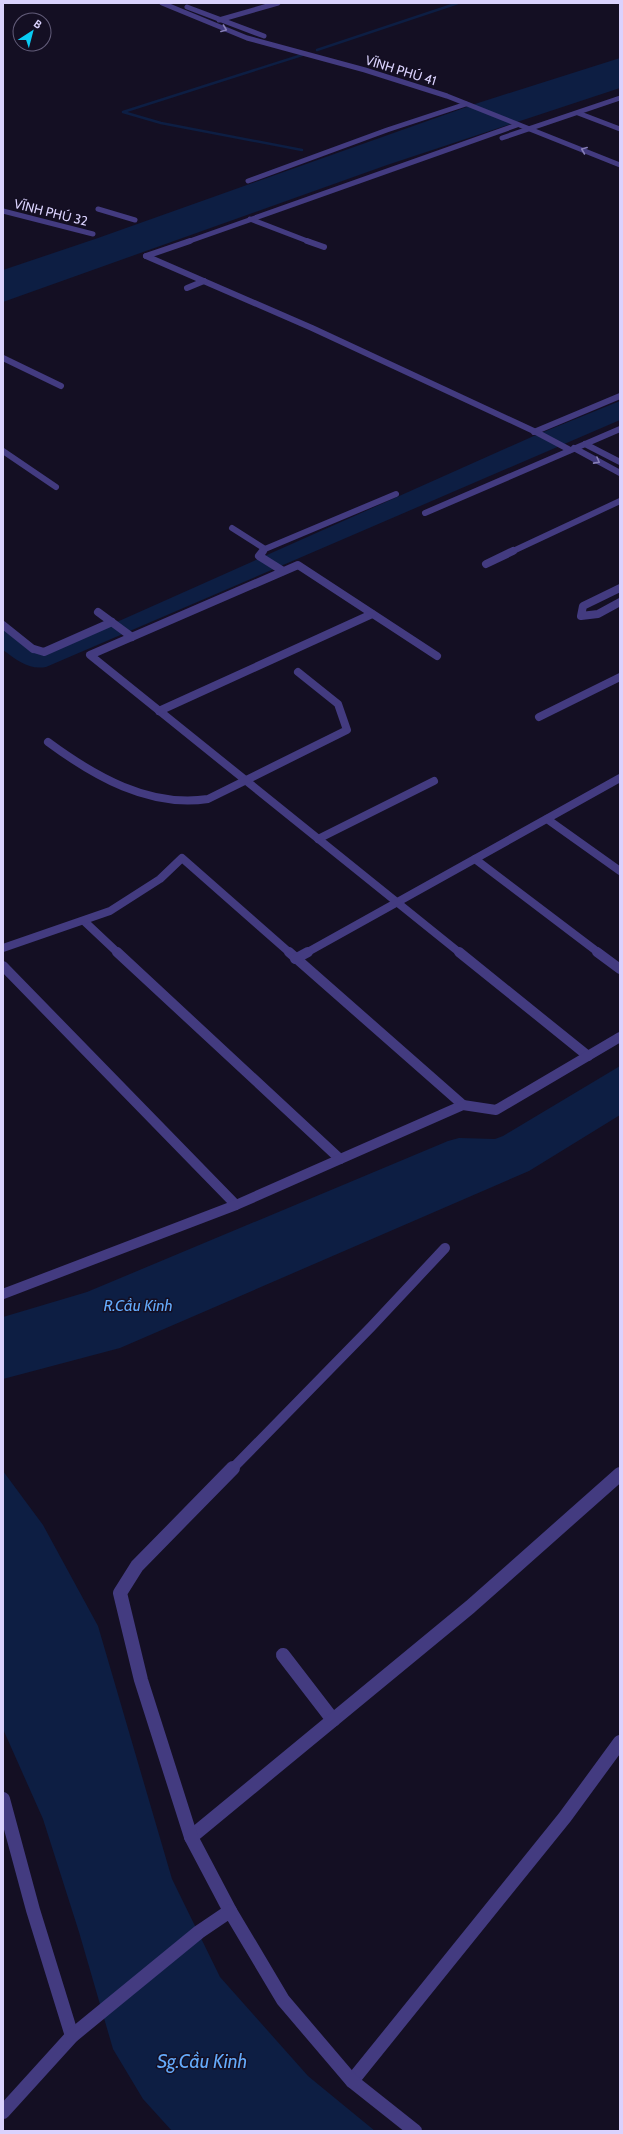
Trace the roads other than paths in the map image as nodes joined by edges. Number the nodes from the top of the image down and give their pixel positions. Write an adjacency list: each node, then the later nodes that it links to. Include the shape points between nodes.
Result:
1 (162, 3): 5 (street, VĨNH PHÚ 41)
2 (178, 3): 4 (street, VĨNH PHÚ 41)
3 (278, 3): 4 (street)
4 (220, 20): 5 (street); 6 (street, VĨNH PHÚ 41)
5 (208, 23): 7 (street, VĨNH PHÚ 41, one-way to 7, via 247,38)
6 (310, 50): 7 (street); 8 (street, VĨNH PHÚ 41, via 409,78 439,90)
7 (303, 53): 8 (street, VĨNH PHÚ 41, via 402,80)
8 (439, 93): 10 (street)
9 (620, 98): 11 (street)
10 (469, 105): 12 (street); 19 (street, via 387,130)
11 (578, 113): 13 (street); 14 (street)
12 (516, 125): 15 (street); 22 (street)
13 (534, 129): 15 (street); 17 (street, one-way to 13)
14 (620, 129)
15 (525, 130): 16 (street); 18 (street)
16 (502, 138)
17 (620, 165)
18 (620, 171)
19 (248, 181)
20 (98, 209): 23 (street)
21 (3, 211): 24 (street, VĨNH PHÚ 32)
22 (250, 219): 25 (street); 26 (street, via 146,256)
23 (135, 220)
24 (93, 234)
25 (324, 248)
26 (204, 281): 27 (street); 32 (street)
27 (187, 288)
28 (3, 358): 29 (street)
29 (61, 386)
30 (620, 396): 32 (street)
31 (620, 429): 33 (street)
32 (536, 432): 34 (street)
33 (585, 444): 34 (street); 36 (street)
34 (569, 448): 37 (street, one-way to 37); 41 (street)
35 (3, 451): 38 (street)
36 (620, 462)
37 (620, 473)
38 (56, 487)
39 (396, 494): 43 (street)
40 (620, 501): 44 (street)
41 (425, 512)
42 (232, 528): 43 (street)
43 (265, 549): 45 (street, via 259,556)
44 (486, 564)
45 (281, 570): 49 (street, via 298,565); 52 (street)
46 (620, 588): 47 (street, via 583,606 582,616 598,614)
47 (620, 602)
48 (98, 612): 50 (street)
49 (372, 614): 53 (street); 56 (street)
50 (113, 623): 51 (street, via 44,652 34,649); 52 (street)
51 (3, 625)
52 (130, 635): 56 (street, via 90,655)
53 (437, 656)
54 (298, 672): 60 (street, via 338,704 347,730)
55 (620, 676): 57 (street)
56 (159, 711): 60 (street)
57 (539, 717)
58 (48, 742): 60 (street, via 76,762 107,778 146,796 168,801 199,802)
59 (619, 780): 62 (street)
60 (246, 781): 63 (street)
61 (434, 781): 63 (street)
62 (547, 819): 64 (street); 65 (street)
63 (318, 839): 66 (street)
64 (475, 859): 66 (street); 71 (street)
65 (620, 871)
66 (397, 902): 69 (street); 73 (street)
67 (84, 921): 68 (street); 69 (street, via 110,911 160,879 182,858); 75 (street)
68 (3, 948)
69 (295, 958): 74 (street)
70 (3, 966): 76 (street)
71 (620, 969)
72 (620, 1037): 73 (street)
73 (588, 1056): 74 (street, via 496,1110)
74 (463, 1105): 75 (street)
75 (340, 1159): 76 (street)
76 (236, 1205): 78 (street)
77 (445, 1248): 84 (street, via 137,1566 120,1593 141,1680)
78 (3, 1294)
79 (620, 1474): 81 (street, via 470,1607)
80 (283, 1655): 81 (street)
81 (333, 1720): 84 (street)
82 (620, 1742): 87 (street, via 565,1817)
83 (3, 1800): 86 (street, via 33,1910)
84 (191, 1837): 85 (street)
85 (230, 1911): 86 (street, via 199,1932); 87 (street, via 283,2000)
86 (72, 2036): 88 (street)
87 (352, 2081): 89 (street)
88 (3, 2112)
89 (415, 2131)

